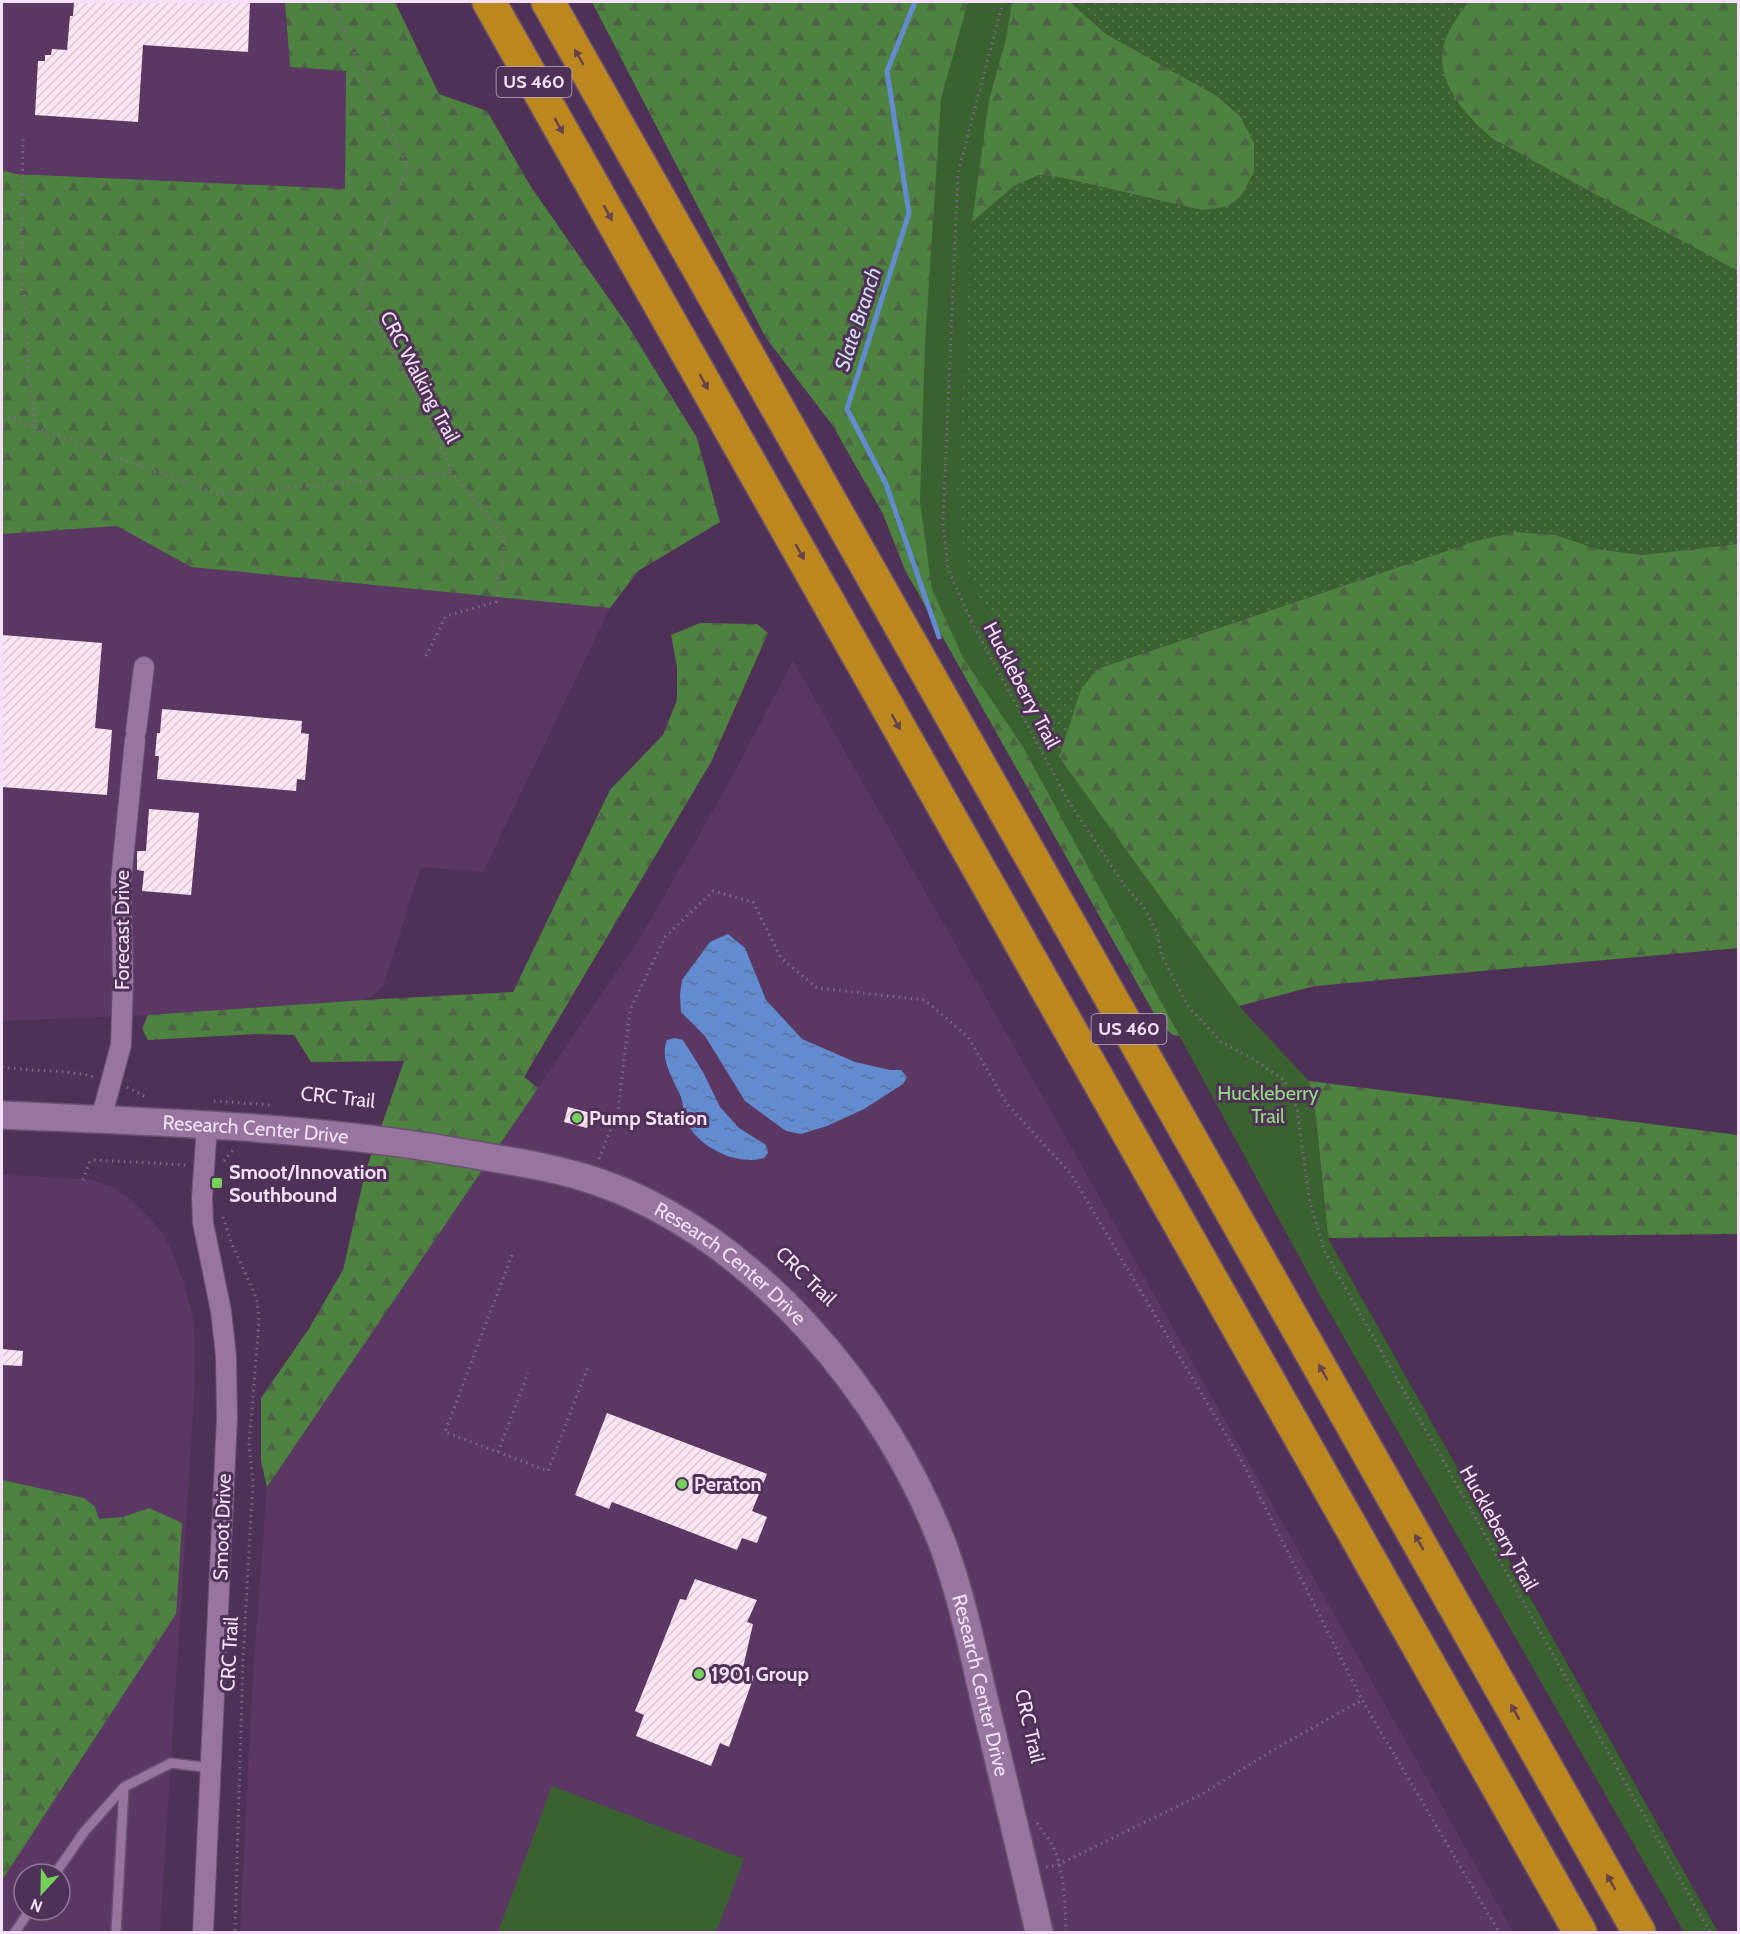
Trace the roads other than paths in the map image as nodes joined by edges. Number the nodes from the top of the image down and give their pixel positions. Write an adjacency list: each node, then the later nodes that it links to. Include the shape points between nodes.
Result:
1 (489, 2): 5 (highway, US 460, one-way to 5)
2 (548, 2): 4 (highway, US 460, one-way to 2)
3 (144, 667): 8 (street, Forecast Drive, via 122,880 121,1045)
4 (1125, 1022): 5 (lane); 16 (highway, US 460, one-way to 4)
5 (1079, 1047): 15 (highway, US 460)
6 (207, 1113): 8 (main road, Research Center Drive); 9 (street, Smoot Drive, via 203,1223 225,1340 227,1418); 14 (main road, Research Center Drive, via 557,1170 600,1183 669,1215 705,1237 799,1318 854,1382 894,1443 944,1549 963,1611)
7 (2, 1115): 8 (main road, Research Center Drive)
8 (101, 1119)
9 (212, 1768): 10 (lane, via 171,1763); 13 (street, Smoot Drive)
10 (124, 1787): 11 (lane); 12 (lane)
11 (63, 1862)
12 (116, 1932)
13 (203, 1932)
14 (1040, 1932)
15 (1580, 1932)
16 (1640, 1932)

